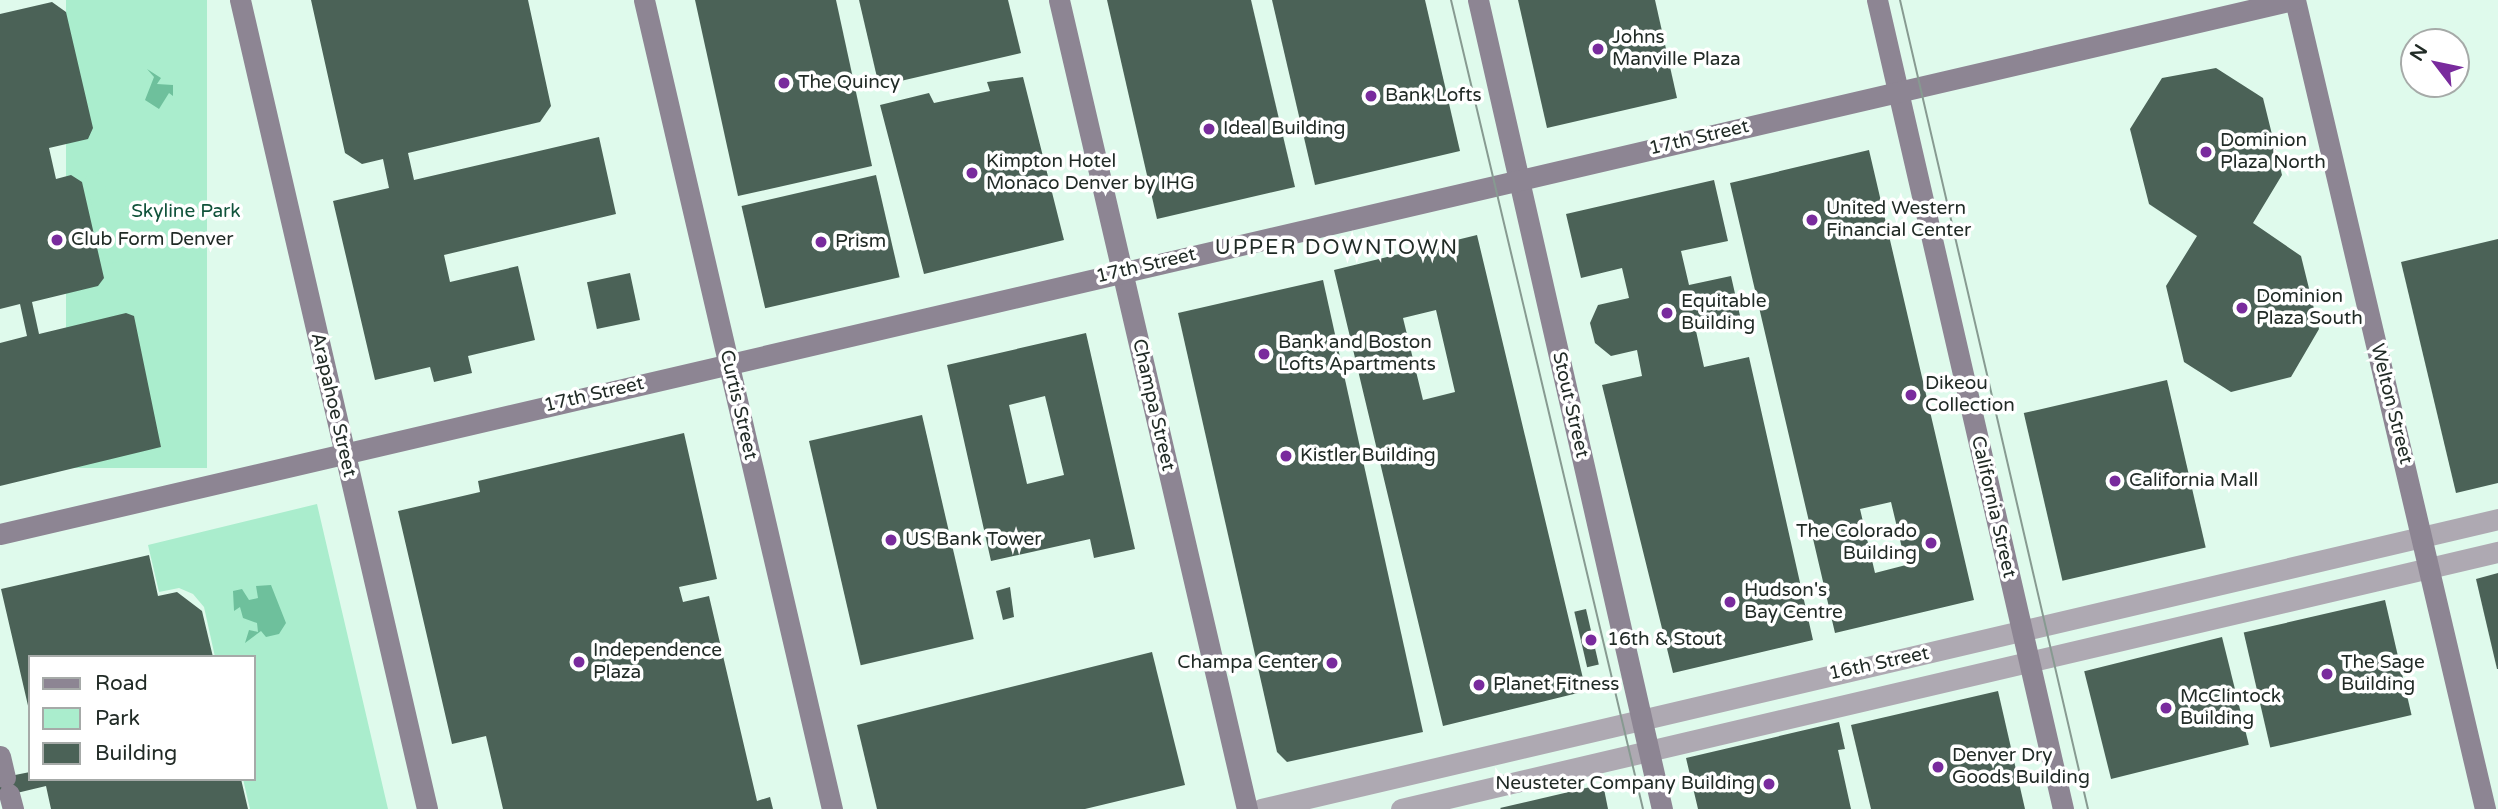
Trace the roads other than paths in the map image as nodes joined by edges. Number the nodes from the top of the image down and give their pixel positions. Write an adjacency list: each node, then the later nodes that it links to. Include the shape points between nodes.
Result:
1 (240, 0): 11 (main road, Arapahoe Street)
2 (644, 0): 10 (main road, Curtis Street)
3 (1059, 0): 9 (main road, Champa Street)
4 (1478, 0): 8 (main road, Stout Street)
5 (1877, 0): 7 (main road, California Street)
6 (2294, 0): 7 (main road, 17th Street); 14 (main road, Welton Street)
7 (1898, 92): 8 (main road, 17th Street); 17 (main road, California Street)
8 (1519, 180): 9 (main road, 17th Street); 19 (main road, Stout Street)
9 (1122, 272): 10 (main road, 17th Street); 25 (main road, Champa Street)
10 (728, 364): 11 (main road, 17th Street); 24 (main road, Curtis Street)
11 (345, 454): 13 (main road, 17th Street); 23 (main road, Arapahoe Street)
12 (2498, 519): 14 (street, 16th Street)
13 (0, 534)
14 (2423, 536): 16 (main road, Welton Street); 17 (street, 16th Street)
15 (2498, 552): 16 (street, 16th Street)
16 (2430, 568): 18 (street, 16th Street); 30 (main road, Welton Street)
17 (2021, 631): 18 (main road, California Street); 19 (street, 16th Street)
18 (2029, 661): 20 (street, 16th Street); 29 (main road, California Street)
19 (1641, 716): 20 (main road, Stout Street); 26 (street, 16th Street)
20 (1648, 747): 27 (street, 16th Street); 28 (main road, Stout Street)
21 (0, 755): 22 (main road)
22 (9, 794)
23 (427, 809)
24 (832, 809)
25 (1247, 809)
26 (1261, 809)
27 (1401, 809)
28 (1662, 809)
29 (2063, 809)
30 (2485, 809)

